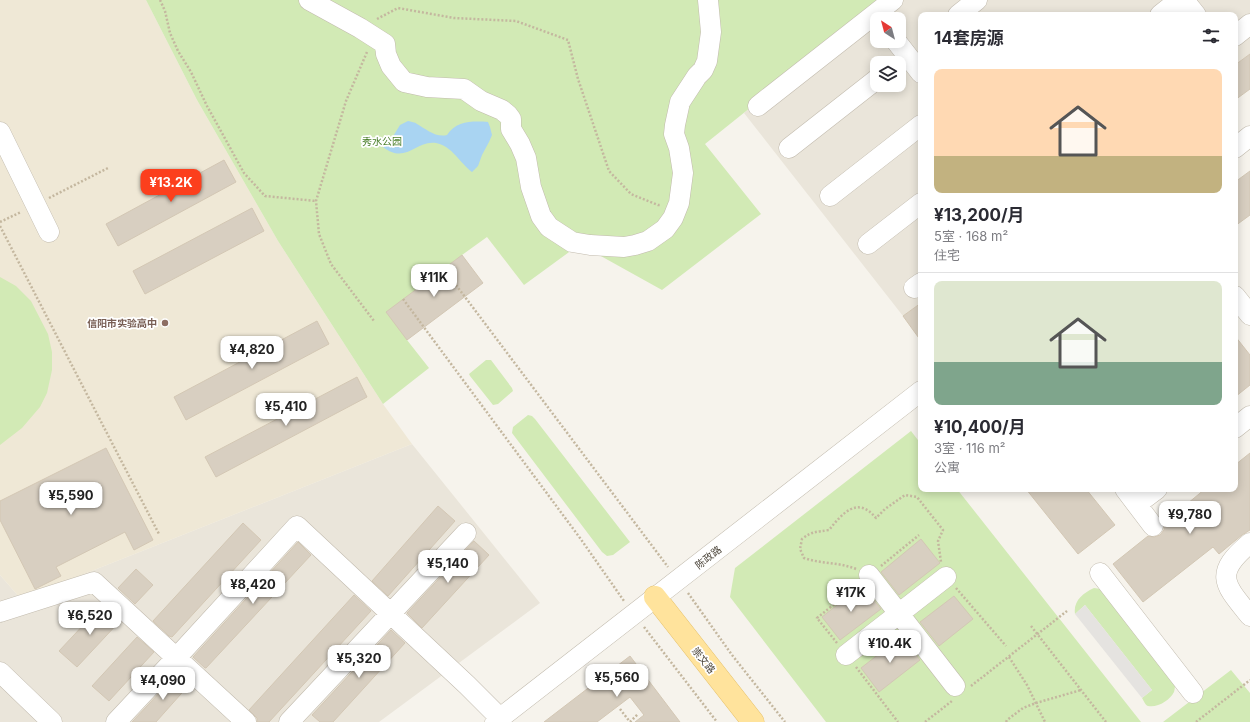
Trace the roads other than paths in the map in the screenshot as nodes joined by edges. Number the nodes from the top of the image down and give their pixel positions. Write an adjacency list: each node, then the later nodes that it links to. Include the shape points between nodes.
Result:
1 (309, 0): 2 (street, via 385,44 386,54 392,66 404,82 428,87 464,89 480,101 502,110 511,119 511,128 526,158 531,187 541,216 549,227 572,242 624,247 648,241 666,229 679,203 683,173 674,134 675,125 680,102 707,61 711,32)
2 (708, 0)
3 (893, 0): 7 (street)
4 (977, 0): 8 (street)
5 (1179, 0): 9 (street)
6 (1184, 0): 10 (street)
7 (882, 12)
8 (962, 12)
9 (1164, 12)
10 (1194, 12)
11 (870, 22): 17 (street)
12 (1250, 24): 13 (street)
13 (1238, 34)
14 (905, 51): 15 (street)
15 (918, 69)
16 (870, 84): 22 (street)
17 (758, 106)
18 (918, 127): 23 (street)
19 (0, 132): 25 (street)
20 (1250, 136): 21 (street)
21 (1238, 146)
22 (789, 148)
23 (830, 196)
24 (918, 205): 26 (street)
25 (49, 232)
26 (868, 244)
27 (1238, 300): 28 (street)
28 (1250, 315)
29 (918, 393): 41 (street, 陈政路)
30 (1250, 416): 31 (street)
31 (1238, 426)
32 (1127, 492): 34 (street)
33 (1153, 492): 34 (street)
34 (1137, 504): 35 (street)
35 (1153, 526)
36 (466, 533): 43 (street)
37 (1250, 543): 45 (street, via 1232,560 1226,574 1231,592)
38 (864, 573): 44 (street)
39 (1100, 573): 50 (street)
40 (946, 577): 44 (street)
41 (655, 597): 51 (street, 陈政路); 56 (main road, 崇文路)
42 (0, 612): 47 (street, via 94,582)
43 (390, 614): 47 (street, via 297,526); 51 (street, via 466,685); 55 (street)
44 (900, 614): 46 (street); 49 (street)
45 (1250, 616)
46 (846, 655)
47 (177, 657): 53 (street); 54 (street)
48 (0, 672): 52 (street)
49 (959, 691)
50 (1193, 693)
51 (497, 720)
52 (52, 722)
53 (116, 722)
54 (246, 722)
55 (289, 722)
56 (754, 722)

